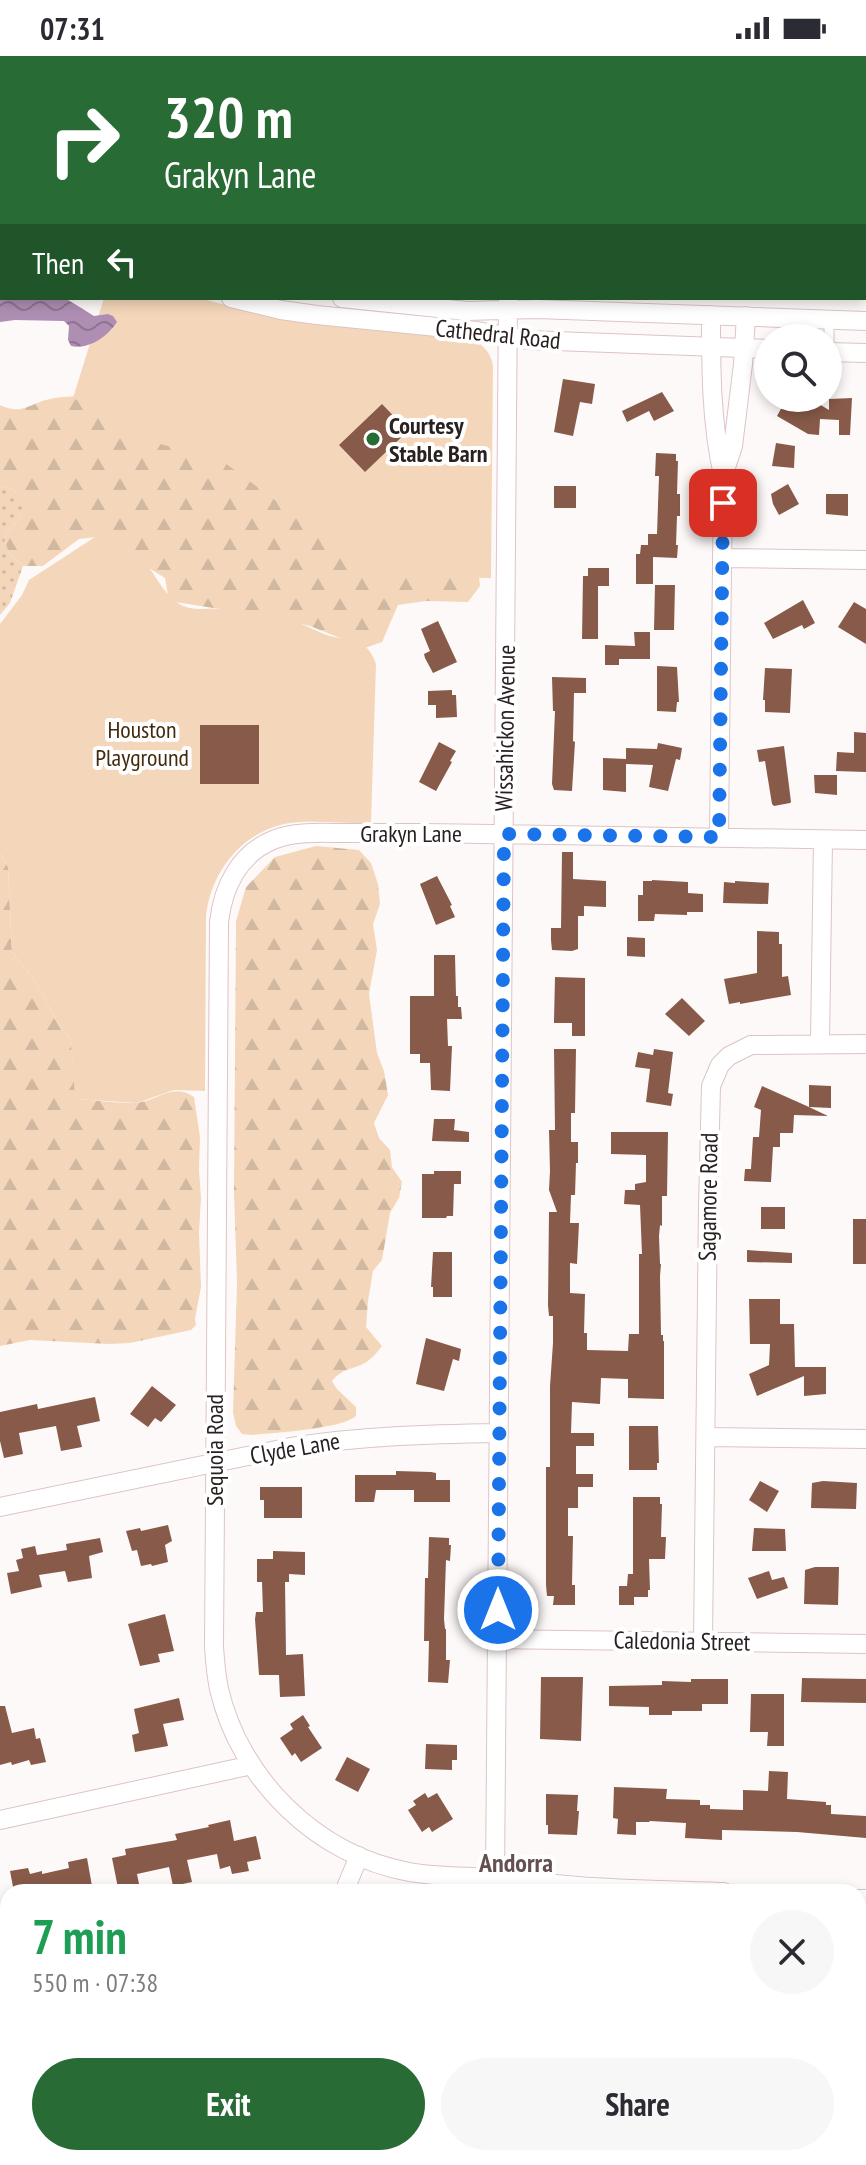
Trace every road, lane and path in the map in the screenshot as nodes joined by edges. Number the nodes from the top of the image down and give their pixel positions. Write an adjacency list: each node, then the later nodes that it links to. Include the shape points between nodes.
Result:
1 (239, 300): 9 (street, Cathedral Road, via 317,315)
2 (361, 300): 3 (street, Cathedral Road, via 467,311)
3 (508, 304): 4 (street, Cathedral Road); 9 (street, Wissahickon Avenue)
4 (711, 315): 5 (street, Cathedral Road); 10 (street)
5 (746, 316): 6 (street, Cathedral Road); 11 (street)
6 (829, 319): 7 (street, Cathedral Road); 8 (lane)
7 (866, 321)
8 (829, 324)
9 (508, 337): 10 (street, Cathedral Road); 18 (street, Wissahickon Avenue)
10 (711, 348): 11 (street, Cathedral Road); 15 (street)
11 (743, 349): 12 (street, Cathedral Road); 15 (street, via 733,446)
12 (754, 349)
13 (842, 352): 14 (street)
14 (866, 353)
15 (723, 475): 16 (street)
16 (723, 558): 17 (street); 19 (street)
17 (866, 560)
18 (504, 834): 19 (street, Grakyn Lane); 22 (street, Grakyn Lane, via 308,833 275,839); 25 (street, Wissahickon Avenue)
19 (719, 837): 20 (street, Grakyn Lane)
20 (823, 840): 21 (street, Grakyn Lane); 23 (street)
21 (866, 840)
22 (250, 855): 28 (street, Sequoia Road, via 225,889 219,922)
23 (820, 1043): 24 (street, Sagamore Road); 26 (street, Sagamore Road, via 751,1045 729,1056 715,1075 710,1100)
24 (866, 1044)
25 (499, 1433): 28 (street, Clyde Lane, via 372,1436); 30 (street, Wissahickon Avenue)
26 (706, 1437): 27 (street); 31 (street, Sagamore Road)
27 (866, 1439)
28 (214, 1462): 29 (street, Clyde Lane); 33 (street, Sequoia Road, via 216,1668 225,1709)
29 (0, 1507)
30 (498, 1639): 31 (street, Caledonia Street); 36 (street, Wissahickon Avenue)
31 (703, 1641): 32 (street, Caledonia Street)
32 (866, 1644)
33 (252, 1765): 34 (street); 35 (street, Sequoia Road, via 294,1815)
34 (0, 1820)
35 (359, 1856): 36 (street, Sequoia Road, via 409,1872); 37 (street)
36 (495, 1878): 38 (street, Sequoia Road)
37 (347, 1884)
38 (559, 1884)

